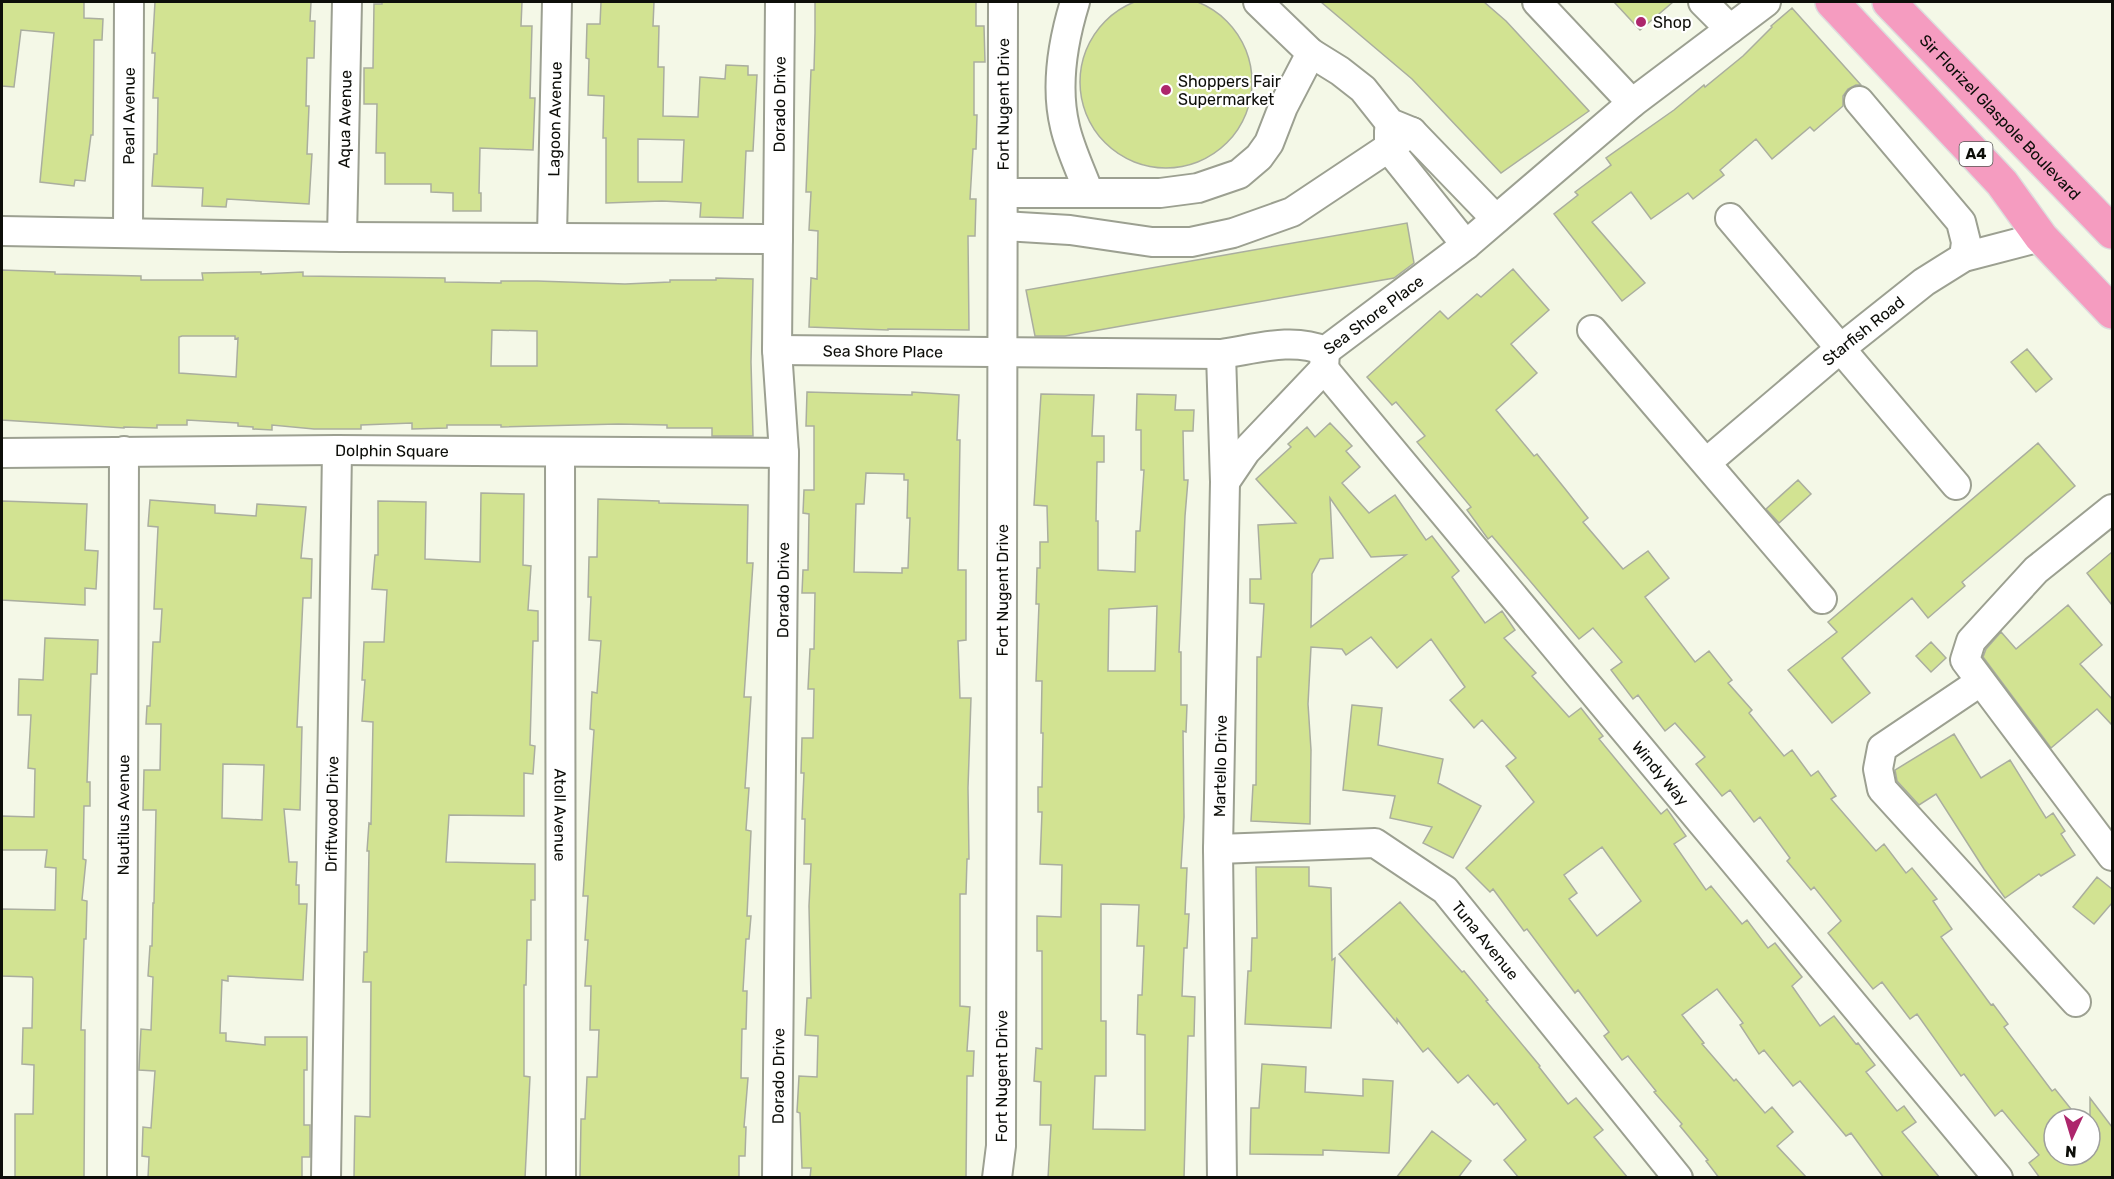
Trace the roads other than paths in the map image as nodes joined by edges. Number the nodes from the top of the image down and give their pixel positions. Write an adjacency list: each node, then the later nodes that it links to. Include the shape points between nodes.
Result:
1 (129, 2): 24 (street, Pearl Avenue)
2 (347, 2): 27 (street, Aqua Avenue)
3 (557, 2): 26 (street, Lagoon Avenue)
4 (780, 2): 29 (street, Dorado Drive)
5 (1003, 2): 18 (street, Fort Nugent Drive)
6 (1075, 2): 19 (street, via 1064,41 1060,80 1065,126)
7 (1258, 2): 14 (street)
8 (1537, 2): 16 (street)
9 (1702, 2): 13 (street)
10 (1766, 2): 13 (street, Sea Shore Place)
11 (1832, 2): 28 (highway, A4, via 2002,183)
12 (1889, 2): 25 (highway, Sir Florizel Glaspole Boulevard / A4)
13 (1730, 29): 16 (street, Sea Shore Place)
14 (1311, 53): 17 (street, via 1363,89); 19 (street, via 1269,143 1239,174 1198,188 1160,193)
15 (1860, 101): 31 (street, via 1961,222)
16 (1632, 103): 21 (street, Sea Shore Place)
17 (1397, 135): 21 (street); 22 (street, via 1292,213 1222,236 1191,242 1152,242 1070,230); 30 (street)
18 (1003, 193): 19 (street); 22 (street, Fort Nugent Drive)
19 (1089, 193)
20 (1730, 218): 34 (street)
21 (1496, 219): 30 (street, Sea Shore Place)
22 (1003, 226): 36 (street, Fort Nugent Drive)
23 (2, 231): 24 (street)
24 (128, 232): 27 (street)
25 (2112, 232)
26 (552, 236): 27 (street); 29 (street)
27 (342, 237)
28 (2041, 237): 31 (street, Starfish Road); 32 (highway, A4)
29 (778, 239): 35 (street, Dorado Drive)
30 (1466, 245): 38 (street, Sea Shore Place)
31 (1965, 257): 34 (street, Starfish Road, via 1924,282)
32 (2112, 312)
33 (1592, 330): 44 (street)
34 (1841, 348): 44 (street, Starfish Road); 46 (street)
35 (777, 350): 36 (street, Sea Shore Place); 43 (street, Dorado Drive)
36 (1003, 353): 37 (street, Sea Shore Place); 57 (street, Fort Nugent Drive, via 1001,1146)
37 (1221, 354): 38 (street, Sea Shore Place, via 1291,343 1310,344); 45 (street, Martello Drive)
38 (1325, 360): 45 (street, via 1246,451); 60 (street, Windy Way)
39 (337, 450): 40 (street, Dolphin Square); 41 (street, Dolphin Square); 54 (street, Driftwood Drive)
40 (124, 451): 42 (street, Dolphin Square); 53 (street, Nautilus Avenue)
41 (560, 452): 43 (street, Dolphin Square); 55 (street, Atoll Avenue)
42 (2, 453)
43 (784, 453): 56 (street, Dorado Drive)
44 (1707, 462): 48 (street)
45 (1225, 482): 50 (street, Martello Drive)
46 (1956, 485)
47 (2112, 509): 49 (street, via 2036,570 1971,641 1965,660)
48 (1822, 599)
49 (1980, 682): 51 (street); 52 (street, via 1882,748 1878,769 1882,789)
50 (1218, 849): 58 (street, Martello Drive); 59 (street, Tuna Avenue, via 1375,843 1445,890)
51 (2112, 856)
52 (2076, 1002)
53 (122, 1178)
54 (326, 1178)
55 (561, 1178)
56 (777, 1178)
57 (997, 1178)
58 (1222, 1178)
59 (1678, 1178)
60 (1998, 1178)

